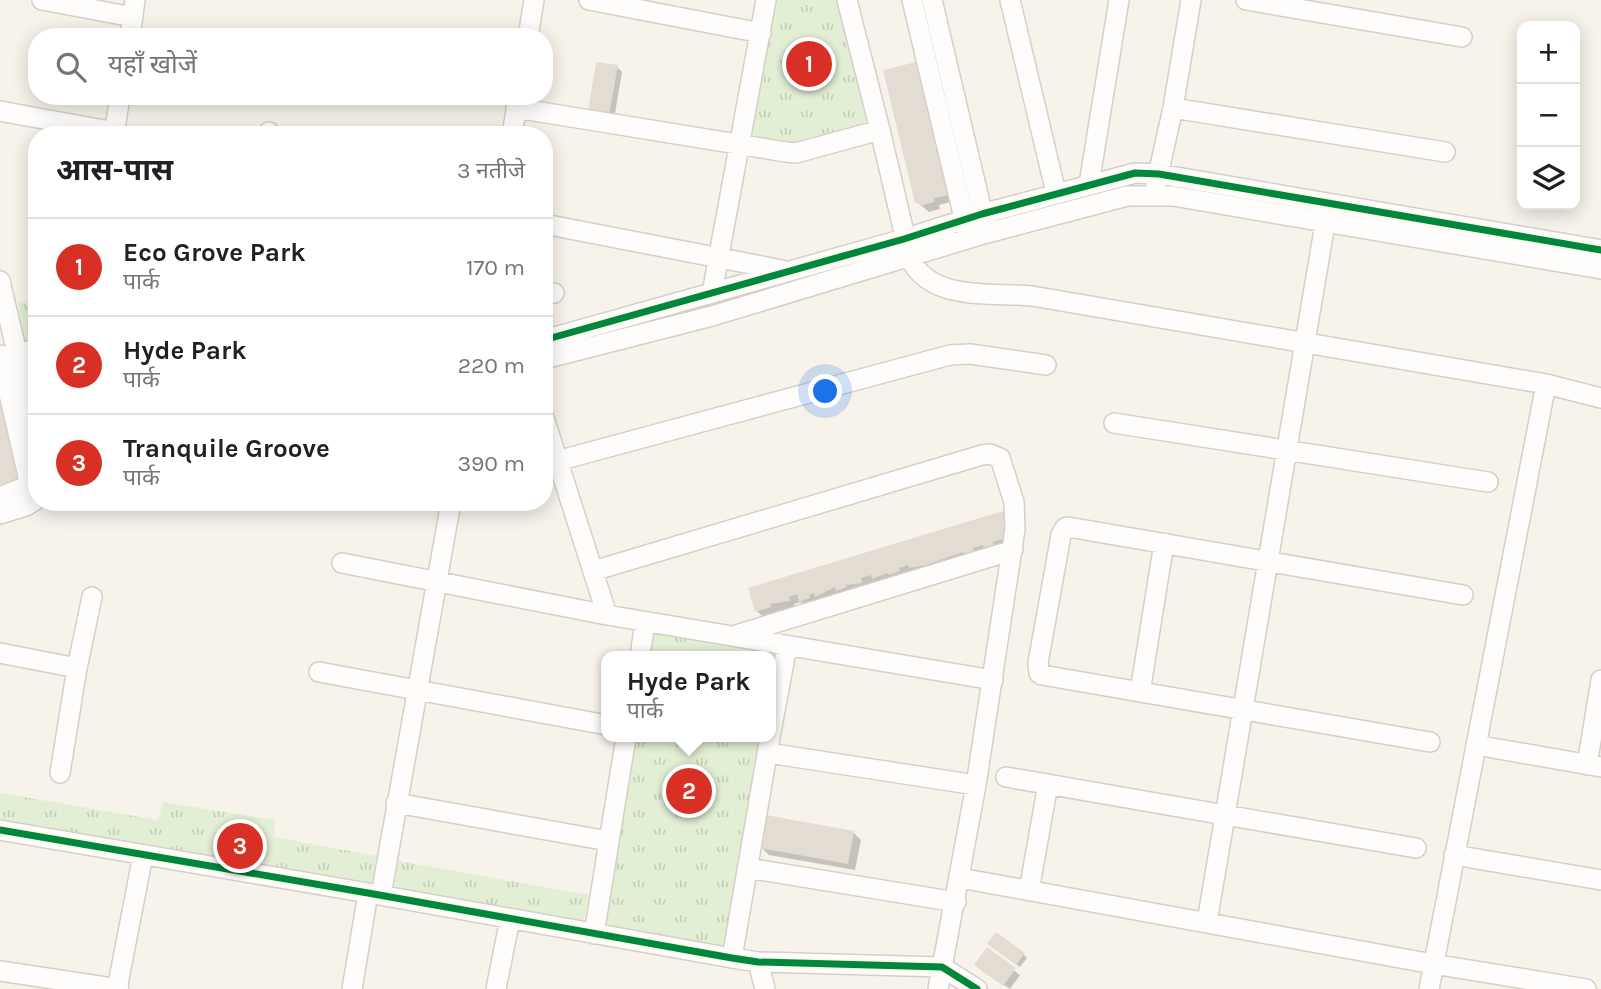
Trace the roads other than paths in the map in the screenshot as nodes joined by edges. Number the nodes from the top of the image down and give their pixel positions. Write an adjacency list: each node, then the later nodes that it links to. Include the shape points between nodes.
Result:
1 (42, 0): 12 (street)
2 (534, 0): 13 (street)
3 (589, 0): 14 (street)
4 (766, 0): 14 (street)
5 (846, 0): 24 (street)
6 (912, 0): 32 (street)
7 (932, 0): 32 (street)
8 (1010, 0): 29 (street)
9 (1119, 0): 28 (street)
10 (1192, 0): 19 (street)
11 (1246, 0): 15 (street)
12 (132, 18)
13 (529, 28)
14 (761, 33): 25 (street)
15 (1462, 37)
16 (119, 105): 22 (street)
17 (517, 105): 23 (street)
18 (533, 105): 25 (street)
19 (1173, 108): 26 (street); 27 (street)
20 (0, 111): 21 (street)
21 (75, 126)
22 (116, 126)
23 (513, 126)
24 (880, 130): 25 (street, via 796,153); 35 (street)
25 (741, 144): 37 (street)
26 (1445, 152)
27 (1159, 174): 28 (street, via 1126,173); 30 (street); 31 (street)
28 (1089, 184): 29 (street)
29 (1056, 193): 32 (street)
30 (1153, 195): 31 (street); 34 (street, via 1127,196)
31 (1327, 214): 36 (street); 39 (street); 44 (street)
32 (973, 217): 34 (street); 35 (street)
33 (553, 226): 37 (street)
34 (978, 236): 38 (street)
35 (904, 239): 38 (street); 40 (street)
36 (1601, 250)
37 (719, 257): 40 (street); 42 (street)
38 (910, 258): 44 (street, via 918,273 963,293 1032,296); 46 (street)
39 (1601, 269)
40 (786, 271): 42 (street)
41 (0, 281): 45 (street)
42 (712, 293): 43 (street)
43 (553, 337)
44 (1306, 343): 48 (street); 54 (street)
45 (14, 354): 49 (street); 51 (street)
46 (553, 357)
47 (1046, 366): 55 (street, via 950,355)
48 (1546, 384): 50 (street); 92 (street)
49 (5, 394): 56 (street)
50 (1601, 398)
51 (28, 405)
52 (1114, 423): 54 (street)
53 (553, 448): 55 (street)
54 (1287, 452): 57 (street); 67 (street)
55 (557, 461): 59 (street)
56 (28, 466)
57 (1488, 482)
58 (553, 485): 59 (street)
59 (565, 486): 69 (street)
60 (28, 491): 61 (street)
61 (0, 497)
62 (28, 502): 64 (street)
63 (449, 511): 70 (street)
64 (0, 514)
65 (1164, 543): 67 (street); 84 (street); 84 (street, via 1065,528 1038,663 1039,673 1047,677)
66 (1013, 550): 69 (street, via 1014,502 1000,458 989,454); 75 (street); 81 (street)
67 (1268, 560): 71 (street); 86 (street)
68 (342, 563): 70 (street)
69 (593, 571): 73 (street)
70 (436, 580): 73 (street); 83 (street)
71 (1464, 595)
72 (92, 597): 79 (street)
73 (607, 615): 74 (street)
74 (646, 622): 75 (street); 77 (street)
75 (733, 636): 76 (street)
76 (787, 646): 81 (street); 85 (street)
77 (641, 651)
78 (0, 653): 79 (street)
79 (77, 668): 94 (street)
80 (319, 672): 83 (street)
81 (993, 680): 97 (street)
82 (1601, 680): 93 (street)
83 (416, 689): 87 (street); 98 (street)
84 (1140, 692): 86 (street)
85 (776, 707)
86 (1244, 710): 88 (street); 99 (street)
87 (601, 724)
88 (1430, 741)
89 (625, 742): 101 (street)
90 (770, 742): 105 (street)
91 (775, 742): 97 (street)
92 (1476, 744): 93 (street); 104 (street)
93 (1594, 766)
94 (60, 773)
95 (1006, 777): 96 (street)
96 (1048, 784): 99 (street); 108 (street)
97 (976, 785): 106 (street)
98 (396, 803): 101 (street); 109 (street)
99 (1225, 815): 102 (street); 112 (street)
100 (0, 831): 103 (street)
101 (608, 841): 113 (street)
102 (1416, 848)
103 (143, 855): 109 (street); 119 (street)
104 (1454, 855): 107 (street); 116 (street)
105 (747, 868): 110 (street); 114 (street)
106 (960, 878): 108 (street); 110 (street)
107 (1601, 880)
108 (1029, 891): 112 (street)
109 (374, 894): 111 (street); 120 (street)
110 (956, 902): 117 (street)
111 (510, 919): 113 (street); 121 (street)
112 (1207, 922): 116 (street)
113 (594, 934): 114 (street)
114 (732, 958): 115 (street)
115 (758, 962): 117 (street); 122 (street)
116 (1433, 964): 125 (street); 126 (street)
117 (942, 967): 123 (street); 124 (street)
118 (0, 971): 119 (street)
119 (118, 989)
120 (352, 989)
121 (496, 989)
122 (765, 989)
123 (938, 989)
124 (977, 989)
125 (1429, 989)
126 (1586, 989)

